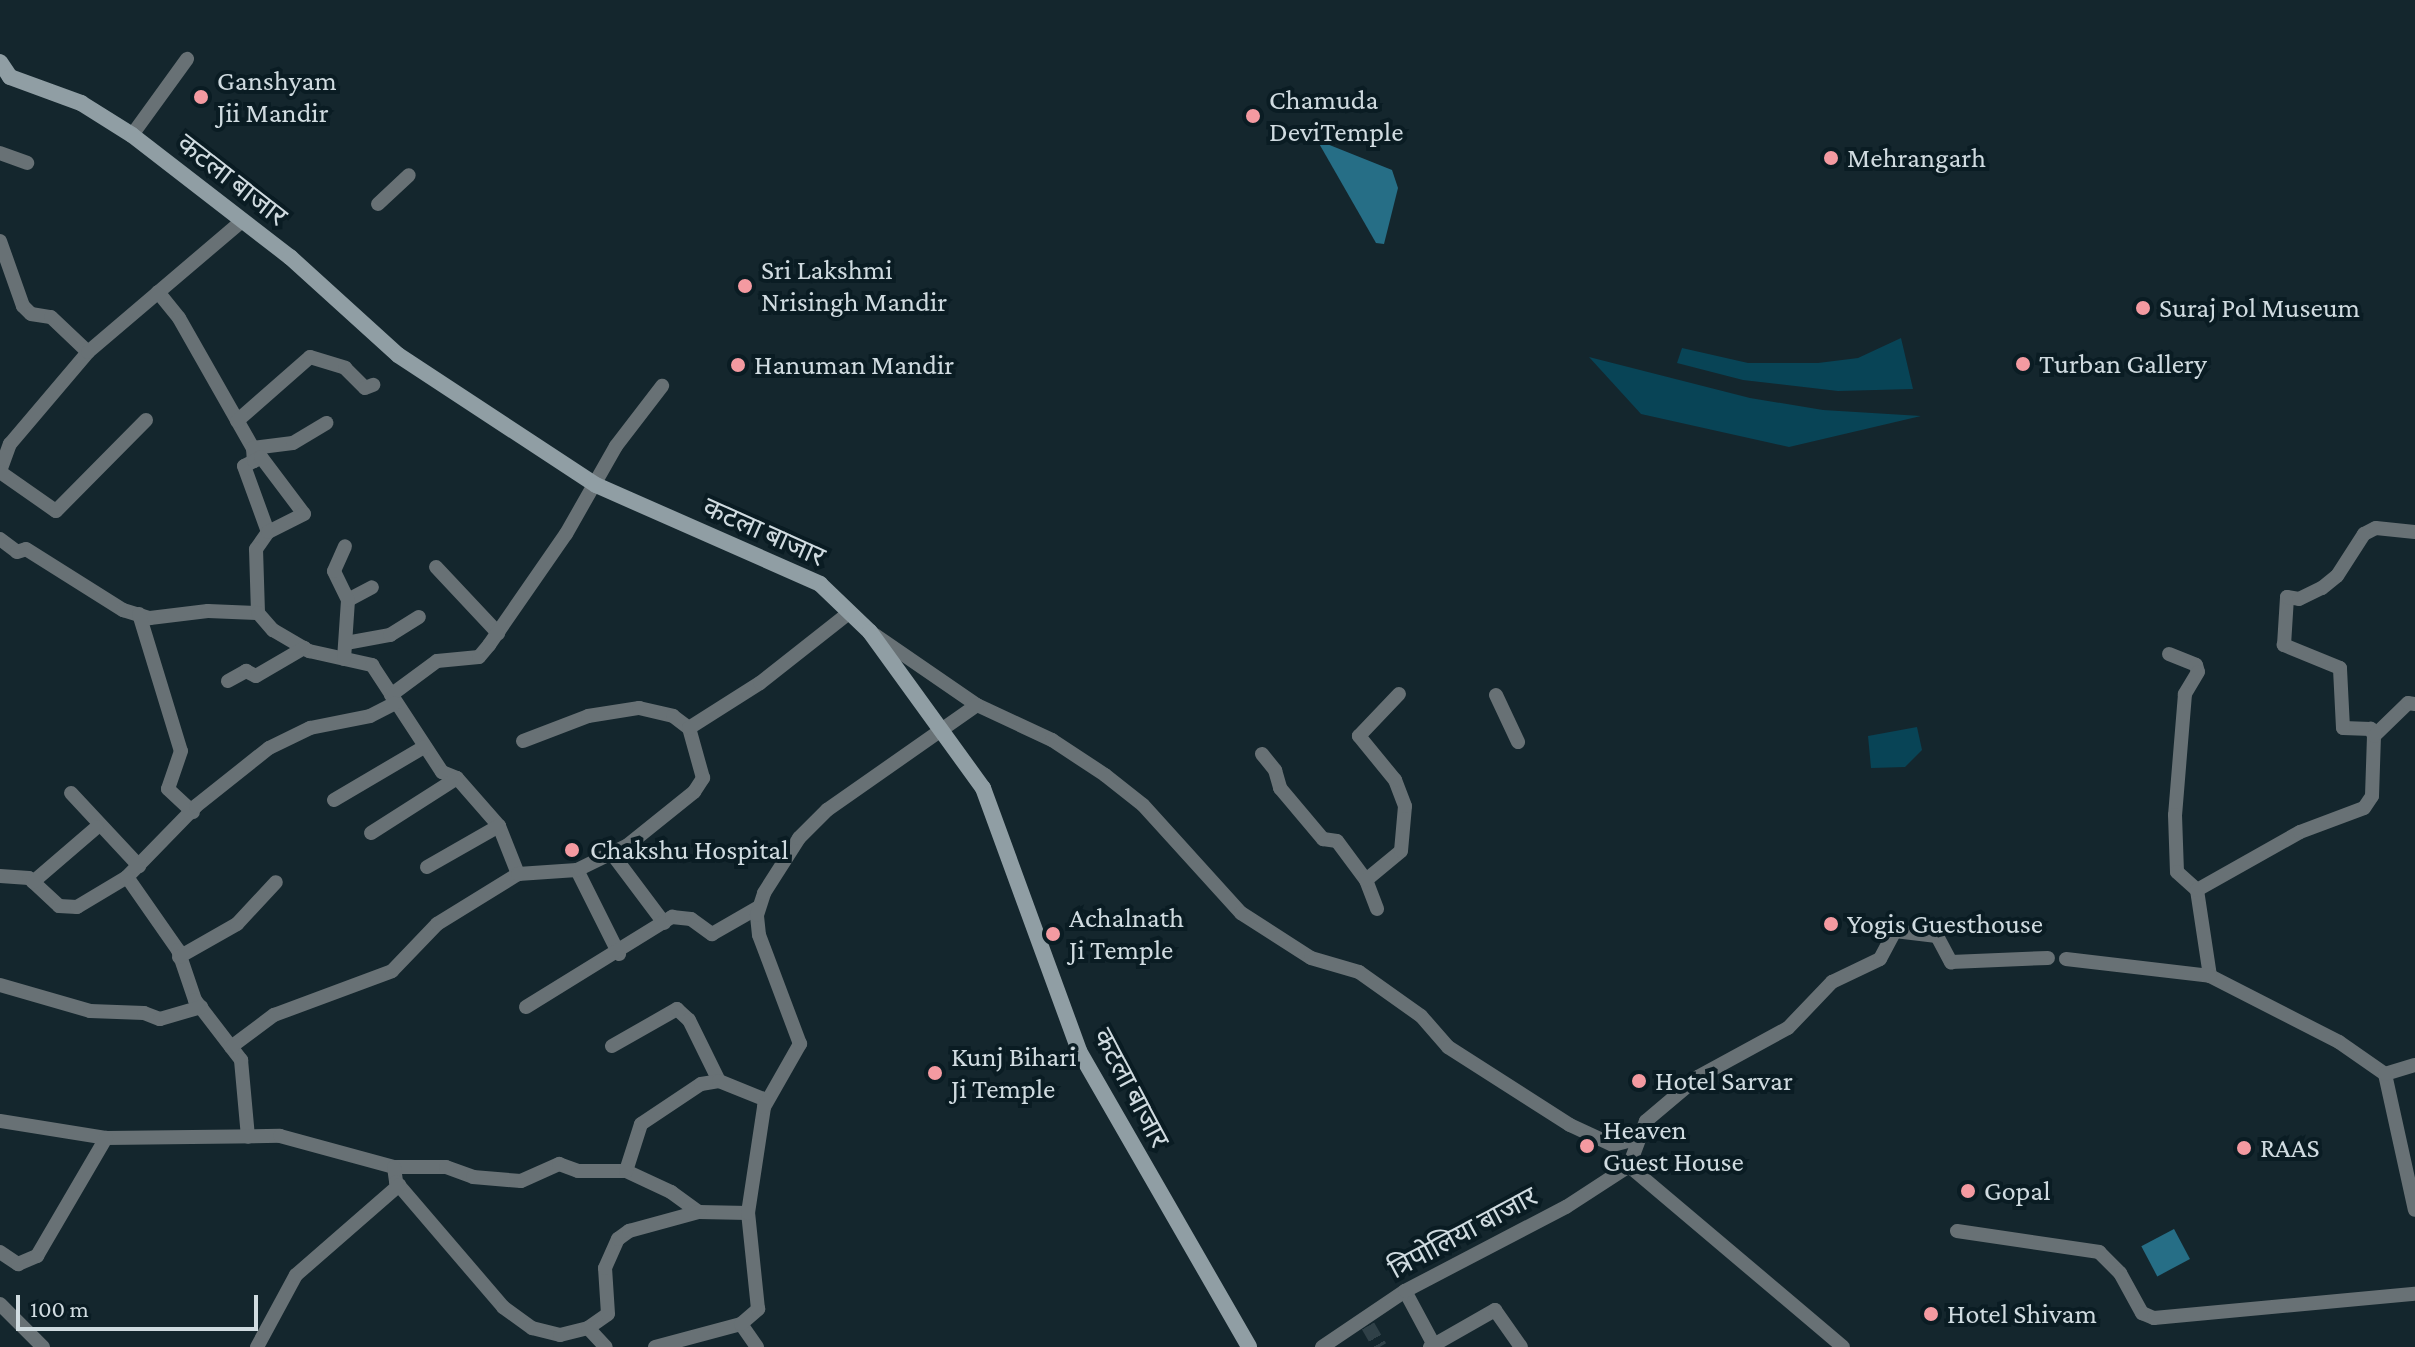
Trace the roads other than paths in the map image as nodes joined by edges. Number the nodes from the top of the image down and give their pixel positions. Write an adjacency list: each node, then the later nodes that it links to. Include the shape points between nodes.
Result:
1 (187, 59): 4 (street)
2 (0, 62): 3 (street, कटला बाजार)
3 (5, 82): 4 (street, कटला बाजार, via 81,103)
4 (132, 135): 9 (street, कटला बाजार)
5 (0, 153): 6 (street)
6 (27, 163)
7 (409, 175): 8 (street)
8 (378, 204)
9 (242, 221): 11 (street); 21 (street, कटला बाजार, via 398,355)
10 (0, 241): 12 (street, via 23,306 31,314 51,317)
11 (158, 292): 12 (street); 16 (street, via 179,318)
12 (88, 352): 18 (street)
13 (373, 385): 16 (street, via 365,388 345,368 310,357)
14 (662, 386): 21 (street, via 616,446)
15 (146, 420): 20 (street, via 56,511)
16 (237, 421): 19 (street)
17 (326, 423): 19 (street, via 293,443)
18 (5, 440): 20 (street)
19 (254, 455): 22 (street, via 244,466); 22 (street, via 261,457 304,514)
20 (0, 472)
21 (596, 485): 30 (street, कटला बाजार, via 820,584); 34 (street)
22 (268, 532): 29 (street, via 256,549)
23 (2415, 532): 47 (street, via 2376,528 2364,534 2337,576 2299,599 2287,597 2284,645 2340,668 2343,728 2371,729)
24 (0, 539): 31 (street, via 17,552 26,549 123,610)
25 (345, 546): 28 (street, via 334,571)
26 (436, 567): 34 (street)
27 (372, 587): 28 (street)
28 (348, 600): 35 (street)
29 (258, 613): 31 (street); 36 (street, via 273,630)
30 (849, 613): 33 (street, कटला बाजार); 45 (street, via 760,683)
31 (139, 614): 55 (street, via 181,751 168,789)
32 (419, 617): 35 (street, via 390,635)
33 (870, 632): 44 (street); 46 (street, कटला बाजार)
34 (498, 633): 42 (street, via 479,657 437,661)
35 (346, 643): 38 (street)
36 (304, 648): 38 (street); 39 (street, via 256,676 246,671)
37 (2169, 654): 69 (street, via 2196,665 2198,672 2185,694 2175,815 2177,872)
38 (344, 659): 42 (street, via 372,665)
39 (228, 681)
40 (1399, 694): 66 (street, via 1359,736 1395,780 1405,806 1401,851)
41 (1496, 695): 49 (street)
42 (393, 699): 50 (street); 55 (street, via 370,716 287,738 237,772)
43 (2415, 704): 47 (street, via 2408,703)
44 (977, 705): 46 (street); 90 (street, via 1052,740 1133,797 1241,913 1311,958 1359,972 1421,1016 1448,1047 1570,1125 1613,1145)
45 (689, 728): 48 (street, via 673,716 639,708 588,716); 59 (street, via 703,778 694,792)
46 (941, 734): 70 (street, via 827,810 791,849); 111 (street, कटला बाजार, via 983,788 1079,1051 1109,1111 1207,1267)
47 (2374, 736): 69 (street, via 2372,796 2364,808 2300,832)
48 (523, 741)
49 (1518, 742)
50 (424, 747): 52 (street, via 442,772); 54 (street)
51 (1262, 754): 66 (street, via 1285,795 1323,839 1336,839)
52 (457, 778): 56 (street); 58 (street)
53 (71, 793): 57 (street)
54 (334, 800)
55 (193, 812): 60 (street)
56 (499, 826): 61 (street); 63 (street)
57 (97, 827): 60 (street); 67 (street)
58 (371, 833)
59 (613, 855): 62 (street); 72 (street)
60 (139, 866): 65 (street)
61 (427, 867)
62 (577, 870): 63 (street); 73 (street)
63 (518, 874): 82 (street, via 437,924 392,971 274,1015)
64 (0, 876): 67 (street, via 20,875)
65 (127, 877): 67 (street, via 67,909); 74 (street)
66 (1366, 880): 71 (street)
67 (33, 882)
68 (276, 882): 74 (street, via 237,924)
69 (2197, 890): 77 (street)
70 (759, 907): 72 (street, via 712,934 685,916); 86 (street, via 759,935 800,1044)
71 (1377, 909)
72 (664, 923): 73 (street)
73 (619, 954): 80 (street)
74 (179, 957): 79 (street)
75 (2048, 958): 90 (street, via 1951,962 1937,936 1895,931 1880,959 1824,987 1788,1028 1684,1087 1646,1121)
76 (2066, 959): 77 (street)
77 (2210, 976): 84 (street, via 2339,1042)
78 (0, 985): 79 (street, via 90,1011 144,1013 160,1019)
79 (201, 1007): 82 (street)
80 (526, 1007)
81 (612, 1046): 85 (street, via 677,1009 689,1020)
82 (231, 1047): 88 (street, via 241,1060)
83 (2415, 1065): 84 (street)
84 (2385, 1074): 95 (street)
85 (719, 1081): 86 (street); 93 (street, via 701,1084 645,1119)
86 (766, 1100): 97 (street)
87 (0, 1121): 89 (street)
88 (248, 1137): 89 (street); 92 (street, via 280,1136)
89 (106, 1138): 99 (street, via 37,1256 18,1264)
90 (1640, 1138): 91 (street)
91 (1629, 1166): 100 (street, त्रिपोलिया बाजार, via 1566,1207); 114 (street)
92 (394, 1167): 93 (street, via 446,1167 473,1177 521,1181 559,1164 578,1171); 94 (street)
93 (626, 1171): 96 (street)
94 (399, 1185): 104 (street, via 516,1318 560,1335); 107 (street, via 296,1275)
95 (2415, 1210)
96 (699, 1212): 97 (street); 104 (street, via 629,1231 618,1239 605,1268 610,1311)
97 (748, 1213): 103 (street, via 758,1309)
98 (1957, 1231): 101 (street, via 2099,1252 2120,1273 2142,1313 2154,1318)
99 (0, 1252)
100 (1405, 1291): 105 (street); 112 (street, त्रिपोलिया बाजार, via 1367,1323)
101 (2415, 1294)
102 (0, 1304): 106 (street)
103 (741, 1324): 109 (street); 110 (street)
104 (588, 1328): 108 (street)
105 (1438, 1345): 113 (street, via 1495,1310)
106 (43, 1347)
107 (257, 1347)
108 (606, 1347)
109 (655, 1347)
110 (757, 1347)
111 (1249, 1347)
112 (1322, 1347)
113 (1521, 1347)
114 (1843, 1347)

